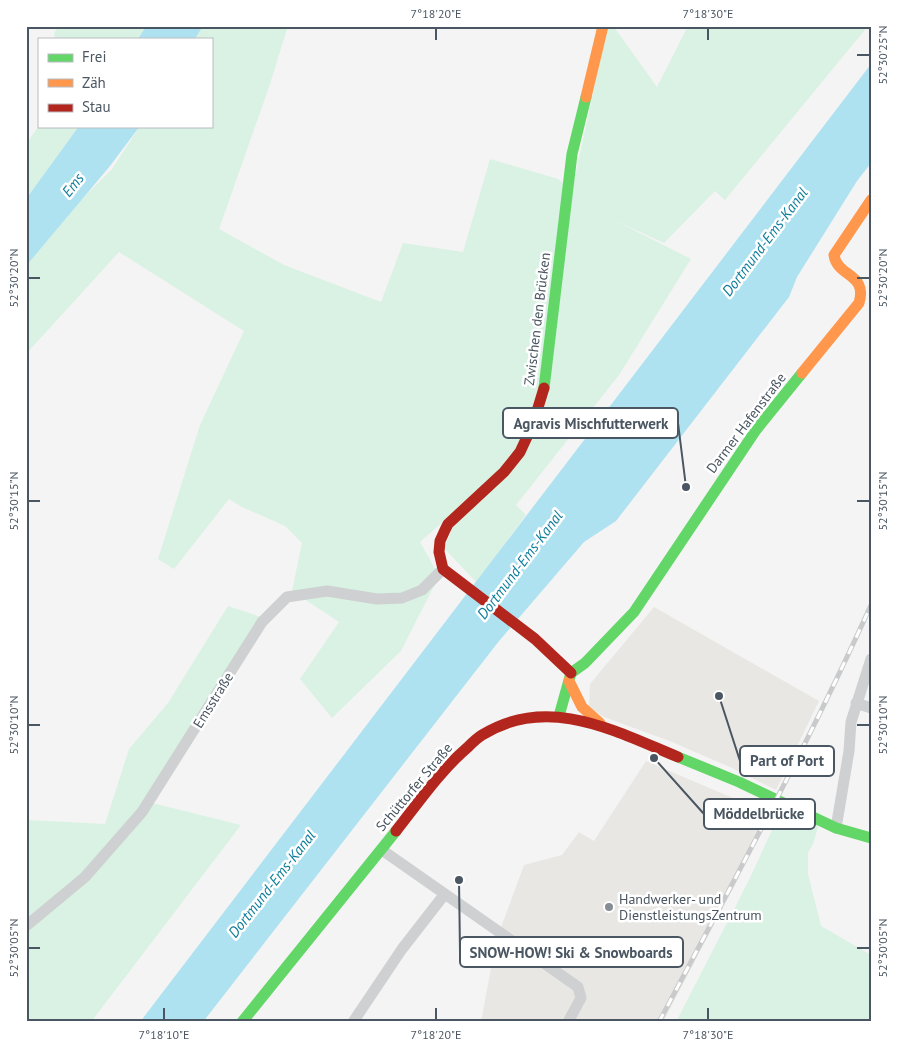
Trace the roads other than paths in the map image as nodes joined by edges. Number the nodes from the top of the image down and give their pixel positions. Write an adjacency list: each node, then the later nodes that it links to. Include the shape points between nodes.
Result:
1 (603, 26): 3 (street, Zwischen den Brücken, via 572,154 543,394 536,418 507,468 448,524 441,535 439,554)
2 (871, 200): 5 (street, Darmer Hafenstraße, via 834,255 835,262 862,286 859,303 756,430 634,612)
3 (443, 569): 5 (street, via 534,639); 14 (street, Emsstraße, via 422,590 402,598 377,599 327,592 287,597 262,622 142,812 85,878)
4 (871, 659): 6 (street)
5 (570, 677): 8 (street); 9 (street, via 582,708)
6 (856, 703): 7 (street); 10 (street)
7 (871, 708)
8 (559, 716): 9 (street, Schüttorfer Straße); 12 (street, Schüttorfer Straße, via 506,723 480,735 453,760)
9 (603, 726): 10 (street, Schüttorfer Straße, via 739,782)
10 (836, 828): 11 (street, Schüttorfer Straße)
11 (871, 838)
12 (382, 850): 13 (street); 15 (street, Schüttorfer Straße)
13 (444, 894): 16 (street); 17 (street, via 578,987 580,998)
14 (26, 926)
15 (242, 1022)
16 (353, 1022)
17 (568, 1022)

